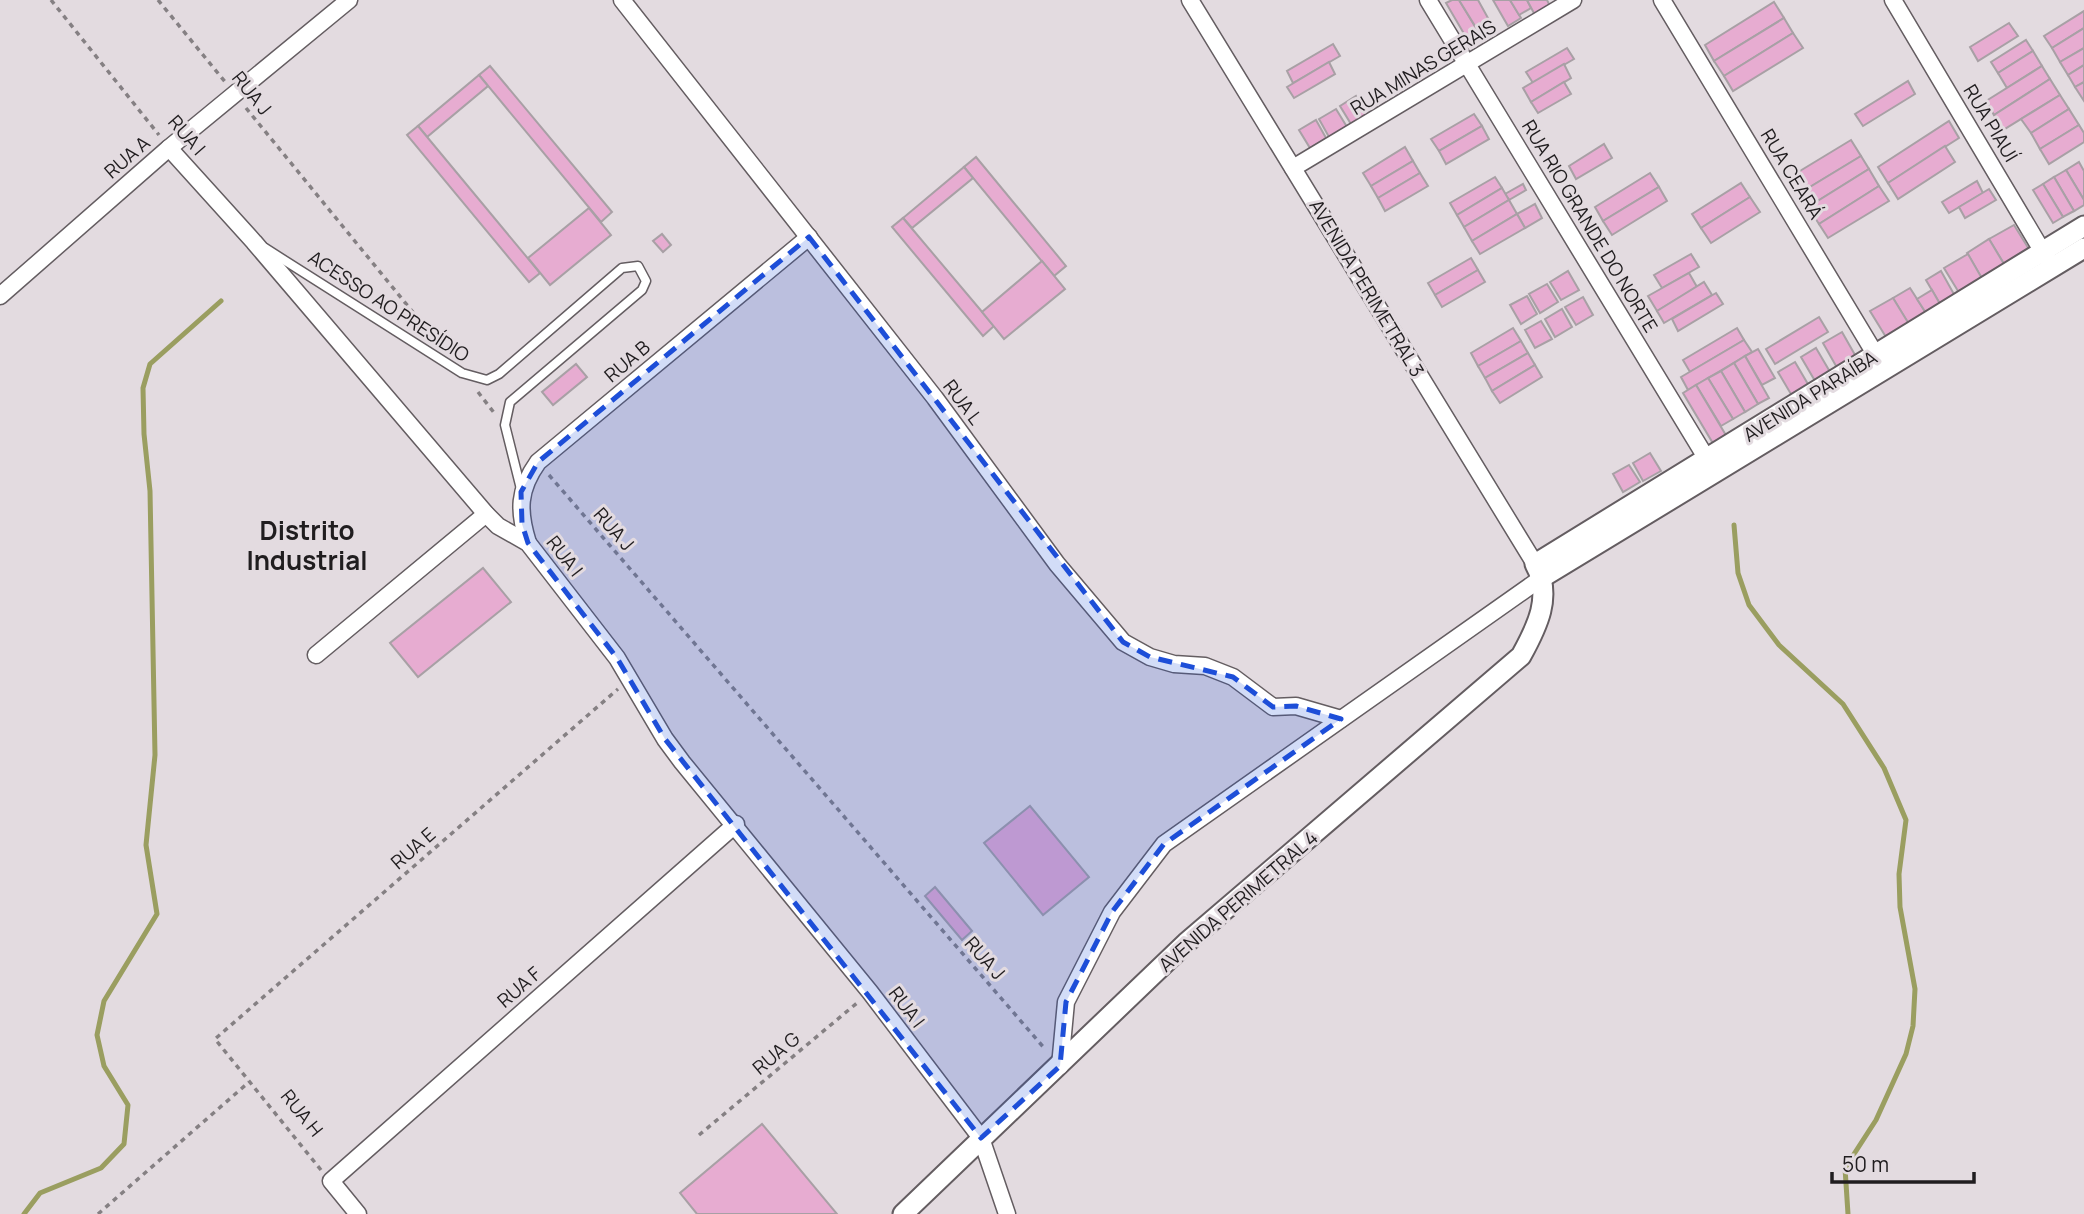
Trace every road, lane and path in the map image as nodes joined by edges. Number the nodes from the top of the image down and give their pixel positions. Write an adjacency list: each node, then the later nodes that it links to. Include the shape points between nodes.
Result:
1 (51, 0): 12 (path, RUA I)
2 (158, 0): 11 (path, RUA J)
3 (349, 0): 11 (street, RUA A)
4 (622, 0): 15 (street, RUA L)
5 (1190, 0): 13 (street, AVENIDA PERIMETRAL 3)
6 (1428, 0): 10 (street, RUA RIO GRANDE DO NORTE)
7 (1573, 0): 10 (street, RUA MINAS GERAIS)
8 (1662, 0): 21 (street, RUA CEARÁ)
9 (1893, 0): 18 (street, RUA PIAUÍ)
10 (1468, 65): 13 (street, RUA MINAS GERAIS); 25 (street, RUA RIO GRANDE DO NORTE)
11 (234, 93): 12 (street, RUA A); 20 (path, RUA J)
12 (169, 148): 16 (street, RUA I); 19 (street, RUA A)
13 (1293, 168): 29 (street, AVENIDA PERIMETRAL 3)
14 (2084, 226): 18 (street, AVENIDA PARAÍBA)
15 (809, 237): 24 (street, RUA B); 32 (street, RUA L, via 1057,564 1123,642 1150,657 1205,666 1233,677 1273,707 1296,706)
16 (254, 242): 22 (lane, ACESSO AO PRESÍDIO, via 298,265); 27 (street, RUA I)
17 (2084, 248): 18 (street, AVENIDA PARAÍBA)
18 (2047, 259): 21 (street, AVENIDA PARAÍBA)
19 (0, 296)
20 (436, 341)
21 (1881, 363): 25 (street, AVENIDA PARAÍBA)
22 (462, 373): 23 (path); 23 (lane, ACESSO AO PRESÍDIO, via 487,380 499,374 622,268 638,266 646,281 642,290 519,392 506,412)
23 (505, 425): 26 (lane)
24 (538, 463): 26 (street, RUA B); 36 (path, RUA J)
25 (1711, 467): 29 (street, AVENIDA PARAÍBA)
26 (521, 492): 28 (street, via 519,507)
27 (486, 514): 28 (street, RUA I); 30 (street)
28 (528, 543): 31 (street, RUA I)
29 (1539, 570): 32 (street); 36 (street, AVENIDA PERIMETRAL 4, via 1541,614 1521,656 1186,943)
30 (316, 654)
31 (630, 678): 33 (street, RUA I, via 665,739); 35 (path, RUA E)
32 (1341, 719): 36 (street, via 1164,844 1112,912 1066,1002)
33 (736, 824): 34 (street, RUA I); 40 (street, RUA F)
34 (870, 992): 38 (path, RUA G); 39 (street, RUA I)
35 (215, 1040): 37 (path, RUA H)
36 (1060, 1066): 39 (street, AVENIDA PERIMETRAL 4)
37 (249, 1082): 40 (path, RUA H); 41 (path)
38 (699, 1135)
39 (981, 1138): 43 (street, AVENIDA PERIMETRAL 4); 44 (street, RUA I)
40 (331, 1181): 42 (street)
41 (98, 1214)
42 (358, 1214)
43 (903, 1214)
44 (1007, 1214)

